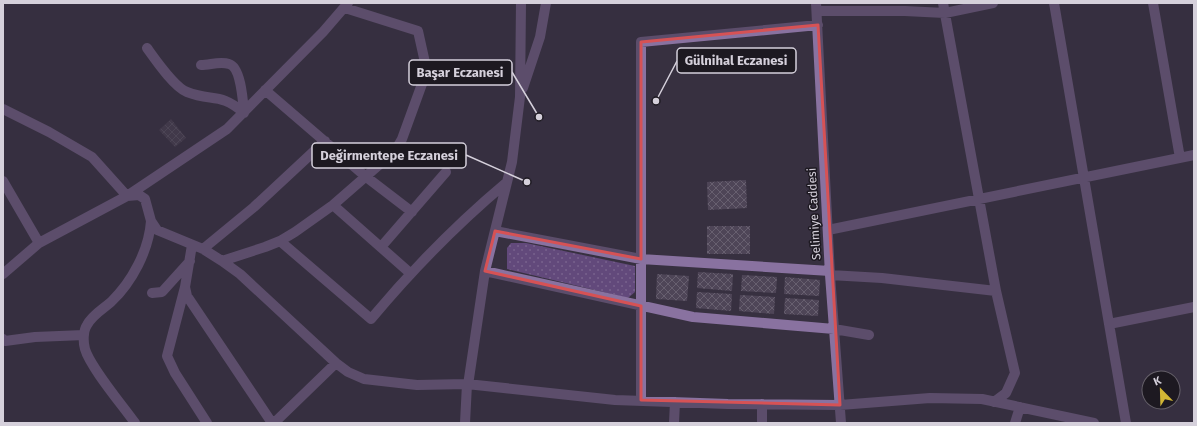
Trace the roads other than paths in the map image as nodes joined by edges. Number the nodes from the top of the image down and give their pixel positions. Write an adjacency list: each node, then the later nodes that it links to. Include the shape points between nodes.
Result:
1 (522, 3): 13 (street)
2 (546, 3): 13 (street, via 540,37)
3 (994, 3): 8 (street)
4 (1054, 3): 21 (street)
5 (1153, 3): 18 (street)
6 (346, 5): 12 (street); 20 (street, via 418,31 426,67 402,139 395,151)
7 (817, 7): 8 (street, via 904,11); 9 (street, Selimiye Caddesi)
8 (944, 8): 25 (street)
9 (818, 25): 29 (street, Selimiye Caddesi); 36 (street, via 641,42)
10 (147, 48): 15 (street, via 185,91 221,98 233,103)
11 (201, 65): 15 (street, via 221,63 230,64 235,68)
12 (265, 90): 15 (street); 16 (street)
13 (520, 97): 23 (street)
14 (3, 109): 24 (street, via 92,157)
15 (244, 113): 24 (street, via 227,129)
16 (325, 141): 20 (street); 35 (street, via 254,207)
17 (1194, 155): 18 (street)
18 (1180, 158): 21 (street)
19 (446, 172): 27 (street)
20 (365, 176): 26 (street); 27 (street)
21 (1084, 178): 25 (street); 48 (street)
22 (3, 181): 32 (street)
23 (508, 182): 30 (street); 40 (street)
24 (127, 196): 28 (street, via 139,195 144,199); 32 (street)
25 (979, 199): 29 (street); 44 (street)
26 (333, 205): 31 (street); 34 (street)
27 (412, 212): 34 (street)
28 (151, 221): 33 (street, via 157,230); 50 (street, via 150,238 130,279 87,325)
29 (828, 230): 41 (street, Selimiye Caddesi)
30 (495, 231): 36 (street); 39 (street)
31 (280, 241): 38 (street); 40 (street, via 371,319)
32 (39, 242): 42 (street)
33 (192, 245): 35 (street); 37 (street)
34 (381, 248): 40 (street)
35 (203, 249): 38 (street)
36 (641, 259): 41 (street); 46 (street)
37 (190, 261): 43 (street); 45 (street, via 162,292)
38 (222, 261): 53 (street, via 240,274)
39 (485, 271): 46 (street); 54 (street)
40 (410, 273)
41 (830, 273): 44 (street); 49 (street, Selimiye Caddesi)
42 (3, 274)
43 (185, 287): 62 (street, via 167,356); 63 (street, via 187,296)
44 (996, 291): 57 (street, via 1016,373 1006,393)
45 (152, 293)
46 (641, 306): 49 (street, via 693,317); 55 (street)
47 (1194, 307): 48 (street)
48 (1109, 324): 70 (street)
49 (834, 329): 51 (street); 59 (street, Selimiye Caddesi)
50 (84, 335): 52 (street, via 5,341); 61 (street, via 85,349 93,365)
51 (869, 335)
52 (3, 339)
53 (336, 363): 54 (street, via 364,379 417,385); 63 (street)
54 (468, 385): 55 (street, via 615,400); 64 (street)
55 (640, 400): 56 (street)
56 (675, 402): 58 (street); 65 (street)
57 (994, 402): 59 (street, via 982,399 930,398); 60 (street)
58 (762, 404): 59 (street); 66 (street)
59 (840, 405): 67 (street, Selimiye Caddesi)
60 (1020, 407): 68 (street); 69 (street)
61 (135, 423)
62 (207, 423)
63 (273, 423)
64 (465, 423)
65 (674, 423)
66 (762, 423)
67 (842, 423)
68 (1015, 423)
69 (1094, 423)
70 (1126, 423)

